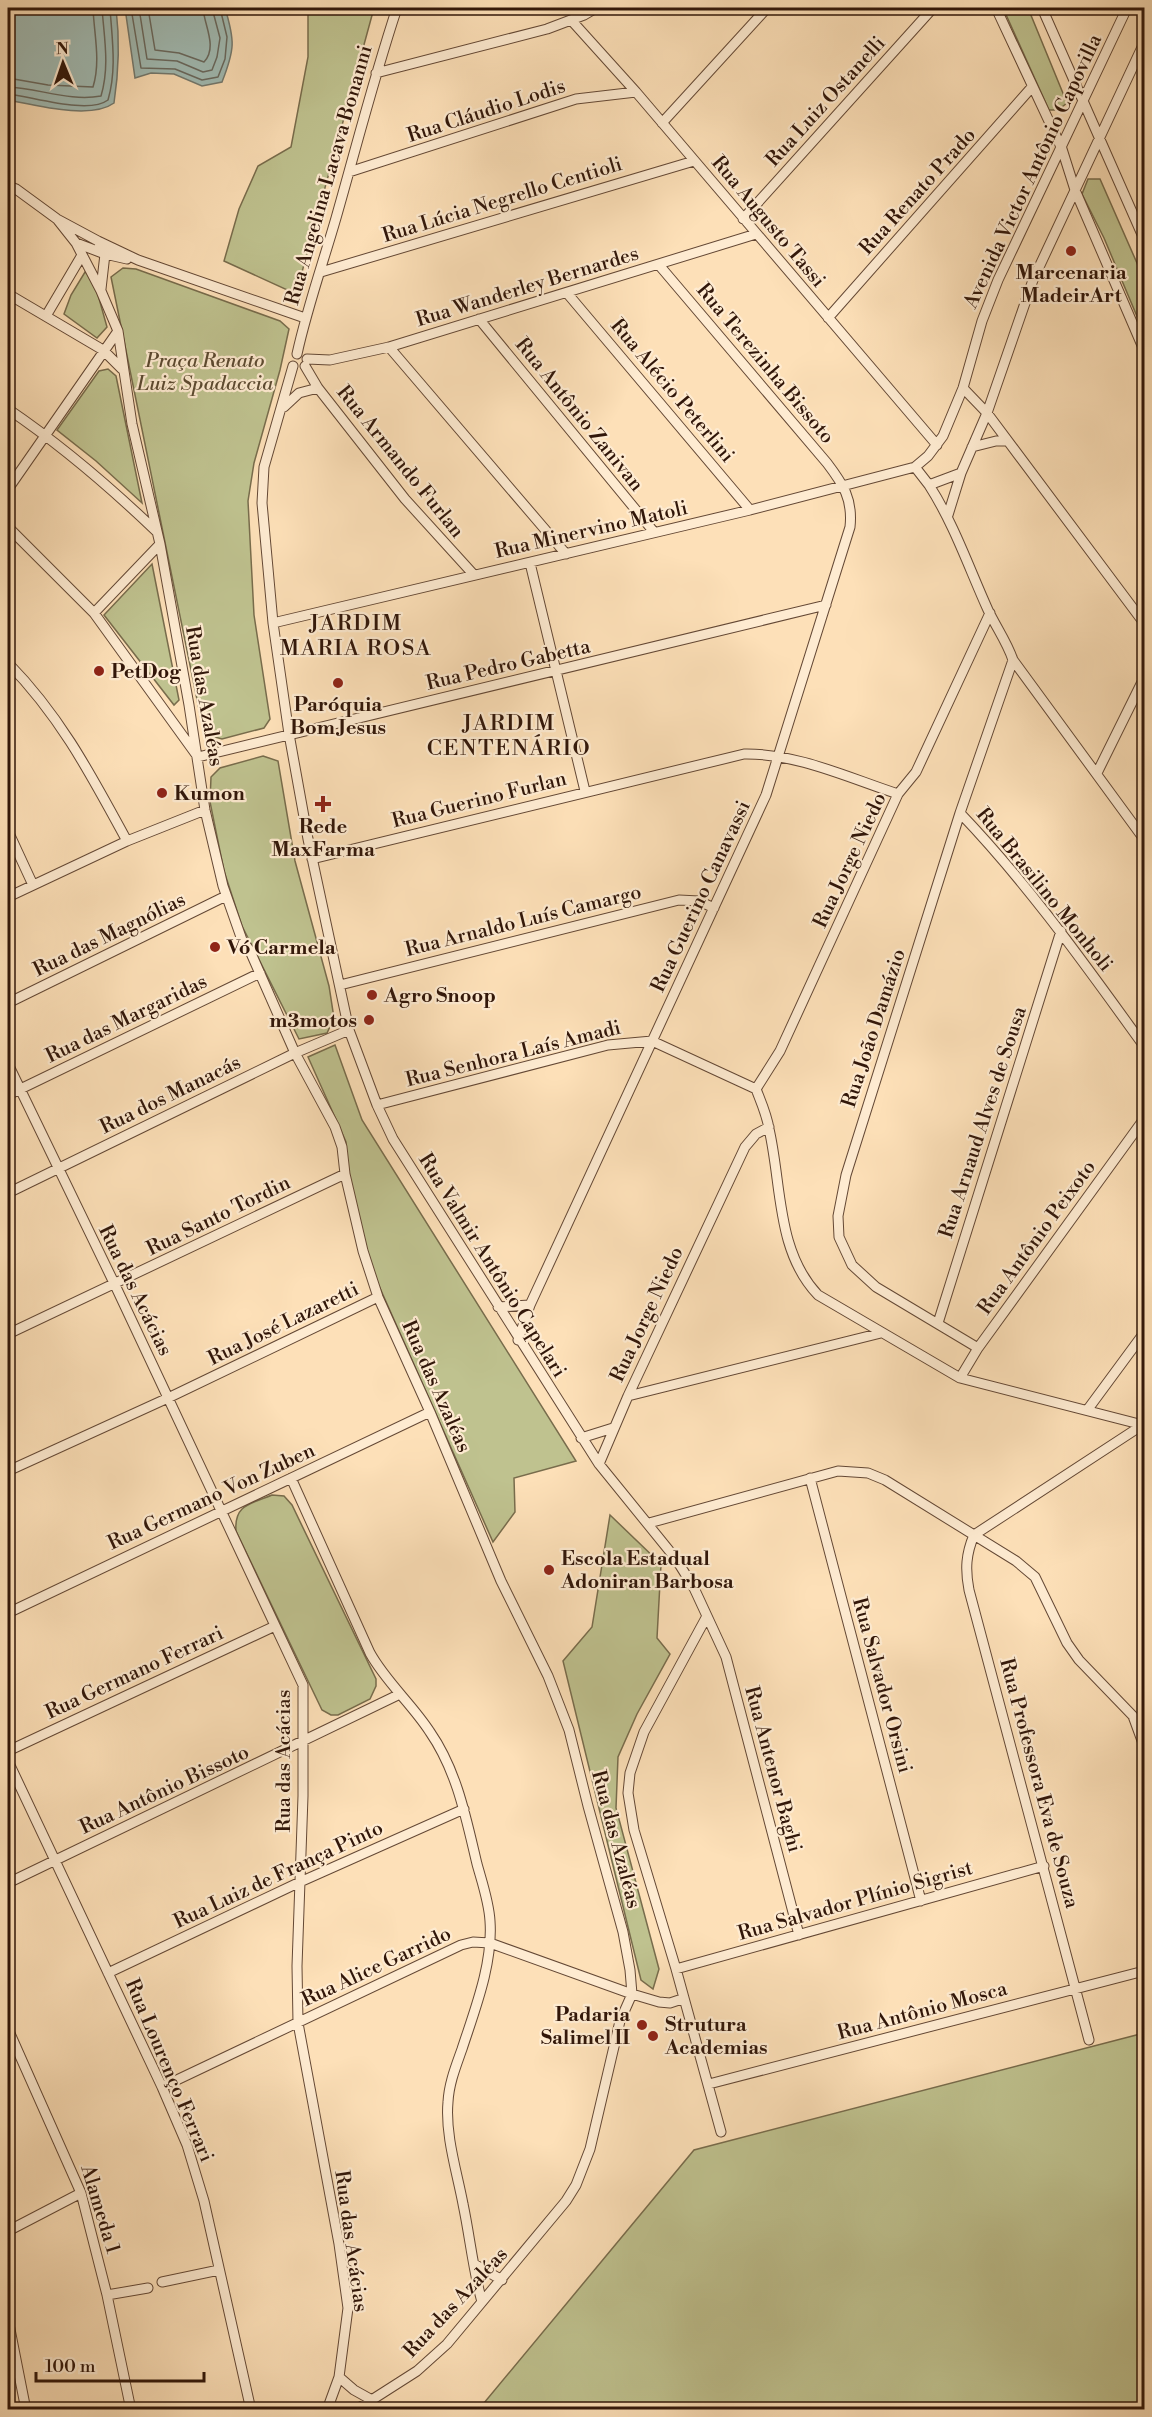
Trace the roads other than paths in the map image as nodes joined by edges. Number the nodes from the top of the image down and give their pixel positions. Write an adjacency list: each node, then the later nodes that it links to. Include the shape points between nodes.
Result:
1 (397, 8): 10 (street, Rua Angelina Lacava Bonanni)
2 (596, 8): 8 (street)
3 (767, 8): 14 (street)
4 (933, 8): 22 (street, Rua Luiz Ostanelli)
5 (996, 8): 11 (street)
6 (1042, 8): 13 (street)
7 (1127, 8): 13 (street, Avenida Victor Antônio Capovilla)
8 (572, 21): 10 (street); 12 (street, Rua Augusto Tassi)
9 (1144, 43): 15 (street)
10 (376, 73): 18 (street, Rua Angelina Lacava Bonanni)
11 (1032, 87): 16 (street); 37 (street, Rua Renato Prado)
12 (636, 92): 14 (street, Rua Augusto Tassi); 18 (street, Rua Cláudio Lodis, via 576,99)
13 (1084, 99): 15 (street); 16 (street, Avenida Victor Antônio Capovilla)
14 (662, 123): 17 (street, Rua Augusto Tassi)
15 (1101, 139): 20 (street); 24 (street)
16 (1062, 149): 20 (street); 48 (street, Avenida Victor Antônio Capovilla, via 998,280)
17 (694, 161): 22 (street, Rua Augusto Tassi); 31 (street, Rua Lúcia Negrello Centioli)
18 (349, 172): 31 (street, Rua Angelina Lacava Bonanni)
19 (8, 186): 21 (street, Rua das Azaléas)
20 (1075, 190): 42 (street); 51 (street, via 1033,280)
21 (57, 219): 25 (street, Rua das Azaléas); 26 (street, Rua das Azaléas)
22 (743, 219): 23 (street, Rua Augusto Tassi)
23 (756, 234): 30 (street, Rua Wanderley Bernardes); 37 (street, Rua Augusto Tassi)
24 (1144, 239)
25 (98, 242): 27 (street); 29 (street, Rua das Azaléas)
26 (76, 243): 27 (street); 28 (street, Rua das Azaléas)
27 (105, 254): 29 (street); 32 (street, Rua das Azaléas)
28 (82, 255): 32 (street, Rua das Azaléas); 35 (street)
29 (138, 260): 36 (street)
30 (659, 265): 33 (street, Rua Wanderley Bernardes); 59 (street, Rua Terezinha Bissoto)
31 (321, 272): 36 (street, Rua Angelina Lacava Bonanni)
32 (101, 291): 39 (street, Rua das Azaléas)
33 (567, 293): 38 (street, Rua Wanderley Bernardes); 61 (street, Rua Alécio Peterlini)
34 (8, 294): 35 (street)
35 (46, 316): 41 (street)
36 (305, 318): 43 (street, Rua Angelina Lacava Bonanni)
37 (828, 318): 54 (street, Rua Augusto Tassi)
38 (479, 319): 40 (street, Rua Wanderley Bernardes); 65 (street, Rua Antônio Zanivan)
39 (118, 331): 41 (street); 46 (street, Rua das Azaléas)
40 (389, 347): 44 (street, Rua Wanderley Bernardes); 67 (street)
41 (103, 350): 46 (street); 52 (street)
42 (1144, 350)
43 (297, 354): 44 (street, via 302,354); 45 (street, Rua Valmir Antônio Capelari, via 292,359)
44 (306, 363): 45 (street, via 300,369); 47 (street, Rua Armando Furlan)
45 (293, 366): 49 (street, Rua Valmir Antônio Capelari)
46 (122, 369): 64 (street, Rua das Azaléas)
47 (318, 388): 49 (street, via 299,393); 69 (street, Rua Armando Furlan, via 405,499)
48 (963, 388): 51 (street); 54 (street, Avenida Victor Antônio Capovilla)
49 (282, 408): 73 (street, Rua Valmir Antônio Capelari, via 264,467 262,503)
50 (8, 409): 52 (street)
51 (987, 413): 53 (street); 55 (street)
52 (45, 434): 60 (street); 64 (street)
53 (1006, 441): 55 (street); 74 (street)
54 (937, 445): 56 (street, Avenida Victor Antônio Capovilla)
55 (972, 447): 57 (street)
56 (915, 467): 58 (street); 59 (street, Rua Minervino Matoli)
57 (961, 473): 58 (street); 62 (street)
58 (929, 485): 62 (street)
59 (844, 486): 61 (street, Rua Minervino Matoli); 70 (street, Rua Guerino Canavassi, via 851,511 850,526)
60 (8, 489)
61 (750, 510): 65 (street, Rua Minervino Matoli)
62 (948, 514): 72 (street)
63 (8, 527): 71 (street)
64 (156, 531): 66 (street, Rua das Azaléas)
65 (654, 532): 67 (street, Rua Minervino Matoli)
66 (160, 544): 71 (street); 80 (street, Rua das Azaléas)
67 (566, 554): 68 (street, Rua Minervino Matoli)
68 (530, 563): 69 (street, Rua Minervino Matoli); 77 (street)
69 (474, 575): 73 (street, Rua Minervino Matoli)
70 (826, 605): 77 (street, Rua Pedro Gabetta); 81 (street, Rua Guerino Canavassi)
71 (94, 613): 80 (street)
72 (990, 613): 75 (street); 84 (street, Rua Jorge Niedo, via 916,772)
73 (273, 623): 79 (street, Rua Valmir Antônio Capelari)
74 (1144, 624)
75 (1013, 660): 82 (street); 86 (street, Rua João Damázio)
76 (8, 663): 89 (street, via 60,724)
77 (556, 671): 79 (street, Rua Pedro Gabetta); 83 (street)
78 (1144, 678): 82 (street)
79 (289, 734): 80 (street, Rua Pedro Gabetta); 90 (street, Rua Valmir Antônio Capelari)
80 (198, 757): 85 (street, Rua das Azaléas)
81 (779, 757): 83 (street, Rua Guerino Furlan, via 744,754); 84 (street, Rua Guerino Furlan); 94 (street, Rua Guerino Canavassi, via 766,795)
82 (1097, 772): 88 (street)
83 (585, 791): 90 (street, Rua Guerino Furlan)
84 (898, 794): 105 (street, Rua Jorge Niedo, via 780,1051)
85 (204, 810): 89 (street); 92 (street, Rua das Azaléas)
86 (960, 813): 95 (street, Rua Brasilino Monholi); 117 (street, Rua João Damázio, via 846,1175 838,1216 839,1237 852,1265 876,1287)
87 (8, 831): 91 (street)
88 (1144, 839)
89 (127, 841): 91 (street)
90 (312, 859): 97 (street, Rua Valmir Antônio Capelari)
91 (33, 885): 93 (street)
92 (226, 896): 96 (street, Rua das Azaléas); 98 (street, Rua das Magnólias)
93 (8, 897)
94 (714, 908): 97 (street, Rua Arnaldo Luís Camargo, via 689,901 659,905); 100 (street, Rua Guerino Canavassi)
95 (1061, 932): 101 (street, Rua Brasilino Monholi); 117 (street, Rua Arnaud Alves de Sousa)
96 (260, 974): 102 (street, Rua das Azaléas); 104 (street, Rua das Margaridas)
97 (340, 985): 99 (street, Rua Valmir Antônio Capelari)
98 (8, 1003)
99 (349, 1030): 102 (street, Rua dos Manacás); 107 (street, Rua Valmir Antônio Capelari)
100 (652, 1041): 105 (street, Rua Senhora Laís Amadi); 107 (street, Rua Senhora Laís Amadi, via 608,1045); 115 (street, Rua Guerino Canavassi)
101 (1144, 1046)
102 (295, 1053): 110 (street, Rua dos Manacás); 111 (street, Rua das Azaléas, via 334,1127 342,1147)
103 (8, 1064): 104 (street, Rua das Acácias)
104 (20, 1089): 106 (street, Rua das Margaridas); 110 (street, Rua das Acácias)
105 (756, 1089): 109 (street)
106 (8, 1095)
107 (377, 1104): 116 (street, Rua Valmir Antônio Capelari, via 393,1139)
108 (1144, 1119): 122 (street, Rua Antônio Peixoto)
109 (769, 1127): 118 (street, via 786,1235 798,1268 818,1295); 124 (street, Rua Jorge Niedo, via 745,1147)
110 (57, 1169): 112 (street, Rua dos Manacás); 113 (street, Rua das Acácias)
111 (345, 1174): 113 (street, Rua Santo Tordin); 114 (street, Rua das Azaléas)
112 (8, 1193)
113 (115, 1285): 120 (street, Rua Santo Tordin); 125 (street, Rua das Acácias)
114 (378, 1297): 125 (street, Rua José Lazaretti); 127 (street, Rua das Azaléas)
115 (530, 1305): 116 (street); 121 (street, Rua Guerino Canavassi)
116 (498, 1307): 121 (street, Rua Valmir Antônio Capelari)
117 (938, 1323): 122 (street, Rua João Damázio)
118 (881, 1333): 123 (street); 124 (street)
119 (1144, 1333): 126 (street)
120 (8, 1334)
121 (518, 1340): 130 (street, Rua Valmir Antônio Capelari)
122 (978, 1348): 123 (street, Rua Antônio Peixoto)
123 (960, 1378): 126 (street)
124 (628, 1396): 129 (street, Rua Jorge Niedo)
125 (168, 1398): 132 (street, Rua José Lazaretti); 135 (street, Rua das Acácias)
126 (1088, 1409): 128 (street)
127 (430, 1412): 134 (street, Rua Germano Von Zuben); 158 (street, Rua das Azaléas, via 569,1730 623,1932)
128 (1144, 1425): 137 (street)
129 (613, 1428): 130 (street); 131 (street, Rua Jorge Niedo)
130 (581, 1438): 131 (street, Rua Valmir Antônio Capelari)
131 (598, 1464): 136 (street, Rua Valmir Antônio Capelari)
132 (8, 1472)
133 (810, 1478): 136 (street); 137 (street, via 838,1471 868,1473); 151 (street, Rua Salvador Orsini)
134 (291, 1479): 135 (street, Rua Germano Von Zuben); 141 (street, via 370,1653)
135 (221, 1510): 138 (street, Rua Germano Von Zuben); 140 (street, Rua das Acácias)
136 (649, 1523): 139 (street, Rua Valmir Antônio Capelari, via 676,1559)
137 (974, 1535): 143 (street, via 1035,1577 1067,1643 1133,1716); 148 (street, Rua Professora Eva de Souza, via 967,1552 969,1590)
138 (8, 1613)
139 (707, 1616): 152 (street, Rua Antenor Baghi, via 726,1657); 154 (street, via 644,1732 628,1792 634,1830)
140 (275, 1626): 142 (street, Rua das Acácias, via 301,1676); 144 (street, Rua Germano Ferrari)
141 (400, 1694): 142 (street, Rua Antônio Bissoto); 146 (street, via 440,1749)
142 (303, 1742): 147 (street, Rua Antônio Bissoto); 149 (street, Rua das Acácias)
143 (1144, 1746)
144 (8, 1751)
145 (8, 1761): 147 (street, Rua Lourenço Ferrari)
146 (464, 1809): 149 (street, Rua Luiz de França Pinto); 153 (street, via 487,1902)
147 (54, 1861): 150 (street, Rua Antônio Bissoto); 156 (street, Rua Lourenço Ferrari)
148 (1044, 1866): 151 (street, Rua Salvador Plínio Sigrist); 157 (street, Rua Professora Eva de Souza)
149 (300, 1882): 156 (street, Rua Luiz de França Pinto); 160 (street, Rua das Acácias)
150 (8, 1883)
151 (921, 1900): 152 (street, Rua Salvador Plínio Sigrist)
152 (799, 1935): 154 (street, Rua Salvador Plínio Sigrist)
153 (490, 1943): 158 (street, Rua Alice Garrido); 160 (street, Rua Alice Garrido, via 461,1945); 168 (street, via 447,2102)
154 (676, 1969): 159 (street)
155 (1144, 1971): 157 (street, Rua Antônio Mosca)
156 (108, 1973): 164 (street, Rua Lourenço Ferrari)
157 (1075, 1988): 162 (street, Rua Professora Eva de Souza); 163 (street, Rua Antônio Mosca)
158 (632, 1994): 159 (street, Rua Alice Garrido, via 659,2002); 170 (street, Rua das Azaléas, via 620,2021 590,2149 576,2185)
159 (682, 1999): 163 (street)
160 (298, 2023): 164 (street, Rua Alice Garrido); 176 (street, Rua das Acácias, via 348,2308)
161 (8, 2029): 166 (street, Alameda 1)
162 (1089, 2040)
163 (709, 2084): 165 (street)
164 (162, 2087): 169 (street, Rua Lourenço Ferrari, via 187,2145)
165 (721, 2132)
166 (81, 2193): 167 (street); 173 (street, Alameda 1)
167 (8, 2231)
168 (474, 2264): 170 (street); 174 (street)
169 (219, 2270): 171 (street); 180 (street, Rua Lourenço Ferrari)
170 (501, 2280): 174 (street, Rua das Azaléas)
171 (162, 2282)
172 (148, 2288): 173 (street)
173 (107, 2295): 179 (street, Alameda 1)
174 (482, 2302): 177 (street, Rua das Azaléas, via 447,2344 417,2371)
175 (8, 2319): 178 (street)
176 (339, 2377): 177 (street); 181 (street, Rua das Acácias)
177 (372, 2400): 182 (street, Rua das Azaléas)
178 (26, 2409)
179 (131, 2409)
180 (251, 2409)
181 (327, 2409)
182 (356, 2409)

